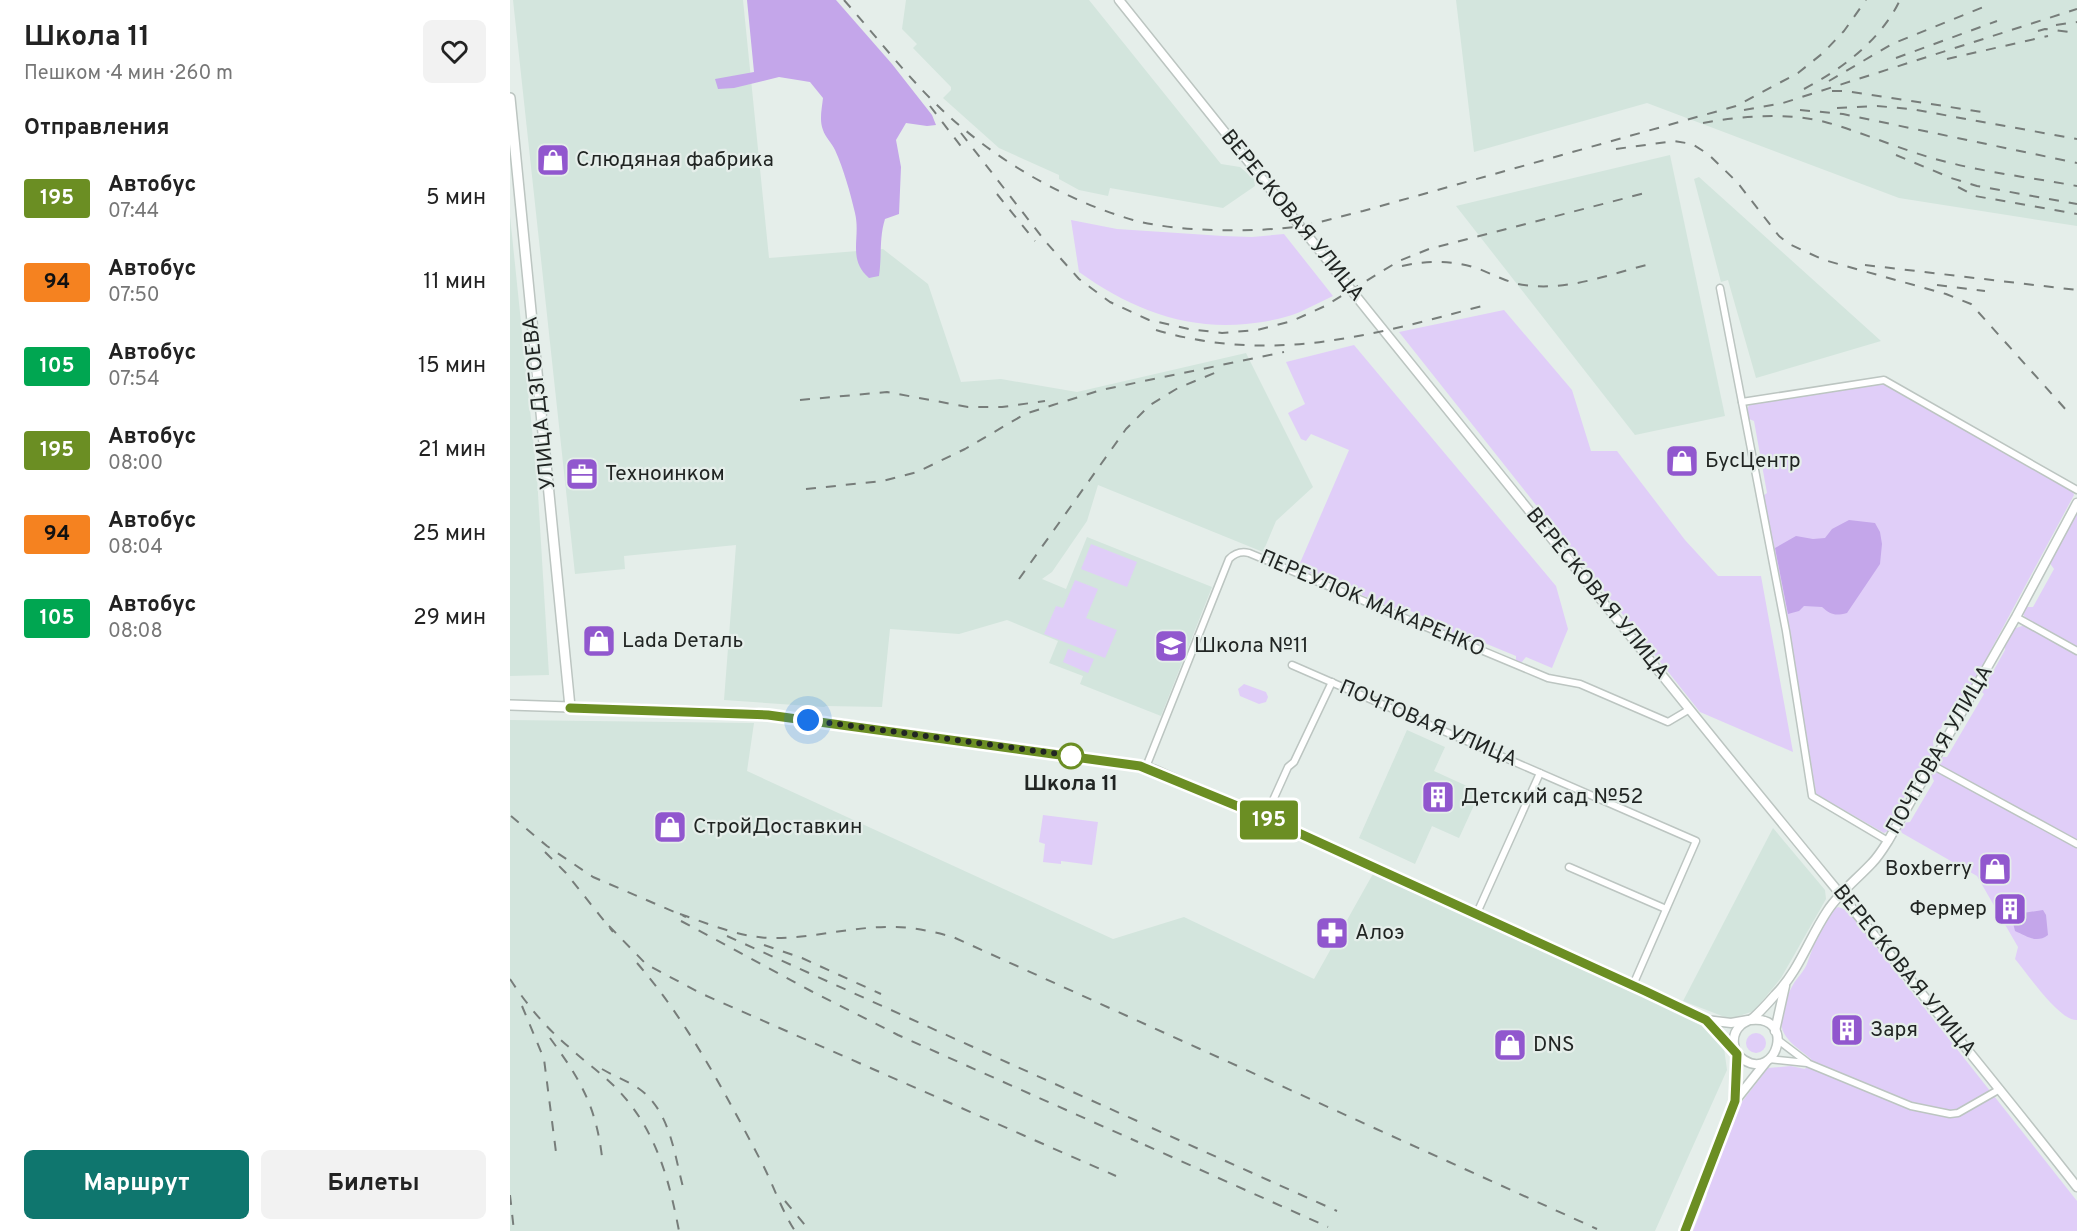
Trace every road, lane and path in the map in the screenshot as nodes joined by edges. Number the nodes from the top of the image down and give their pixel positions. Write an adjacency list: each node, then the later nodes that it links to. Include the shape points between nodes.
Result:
1 (1119, 0): 13 (street, ВЕРЕСКОВАЯ УЛИЦА)
2 (510, 98): 12 (main road, УЛИЦА ДЗГОЕВА)
3 (1720, 288): 4 (street)
4 (1742, 402): 5 (street, via 1884,380); 18 (street, via 1786,631 1812,796)
5 (2077, 490)
6 (2077, 503): 7 (street, ПОЧТОВАЯ УЛИЦА)
7 (2016, 617): 8 (street); 14 (street, ПОЧТОВАЯ УЛИЦА)
8 (2077, 651)
9 (1292, 665): 10 (street, ПОЧТОВАЯ УЛИЦА)
10 (1332, 682): 16 (street, ПОЧТОВАЯ УЛИЦА); 17 (street)
11 (510, 705): 12 (main road)
12 (570, 708): 15 (street, via 784,716)
13 (1690, 710): 15 (street, ПЕРЕУЛОК МАКАРЕНКО, via 1668,722 1580,684 1548,678 1243,552 1229,559); 21 (street, ВЕРЕСКОВАЯ УЛИЦА)
14 (1932, 765): 18 (street, ПОЧТОВАЯ УЛИЦА); 19 (street)
15 (1146, 767): 17 (street)
16 (1540, 773): 22 (street, ПОЧТОВАЯ УЛИЦА, via 1696,841); 23 (street)
17 (1265, 818): 23 (street)
18 (1888, 841): 21 (street, ПОЧТОВАЯ УЛИЦА, via 1874,862)
19 (2077, 844)
20 (1569, 867): 22 (street)
21 (1840, 893): 25 (street, ПОЧТОВАЯ УЛИЦА); 32 (street, ВЕРЕСКОВАЯ УЛИЦА)
22 (1666, 909): 24 (street)
23 (1477, 913): 24 (street)
24 (1633, 985): 26 (street)
25 (1785, 985): 27 (street, ПОЧТОВАЯ УЛИЦА); 28 (street, ПОЧТОВАЯ УЛИЦА)
26 (1706, 1020): 27 (street); 29 (street)
27 (1749, 1020): 28 (street, via 1765,1021); 29 (street, via 1734,1037)
28 (1777, 1036): 30 (street, via 1775,1052); 31 (street)
29 (1737, 1054): 30 (street, via 1749,1063); 33 (street)
30 (1768, 1060): 31 (street); 33 (street)
31 (1807, 1063): 32 (street, via 1911,1106 1950,1114 1959,1113)
32 (2000, 1089): 34 (street, ВЕРЕСКОВАЯ УЛИЦА)
33 (1735, 1101): 35 (street)
34 (2077, 1187)
35 (1685, 1231)

